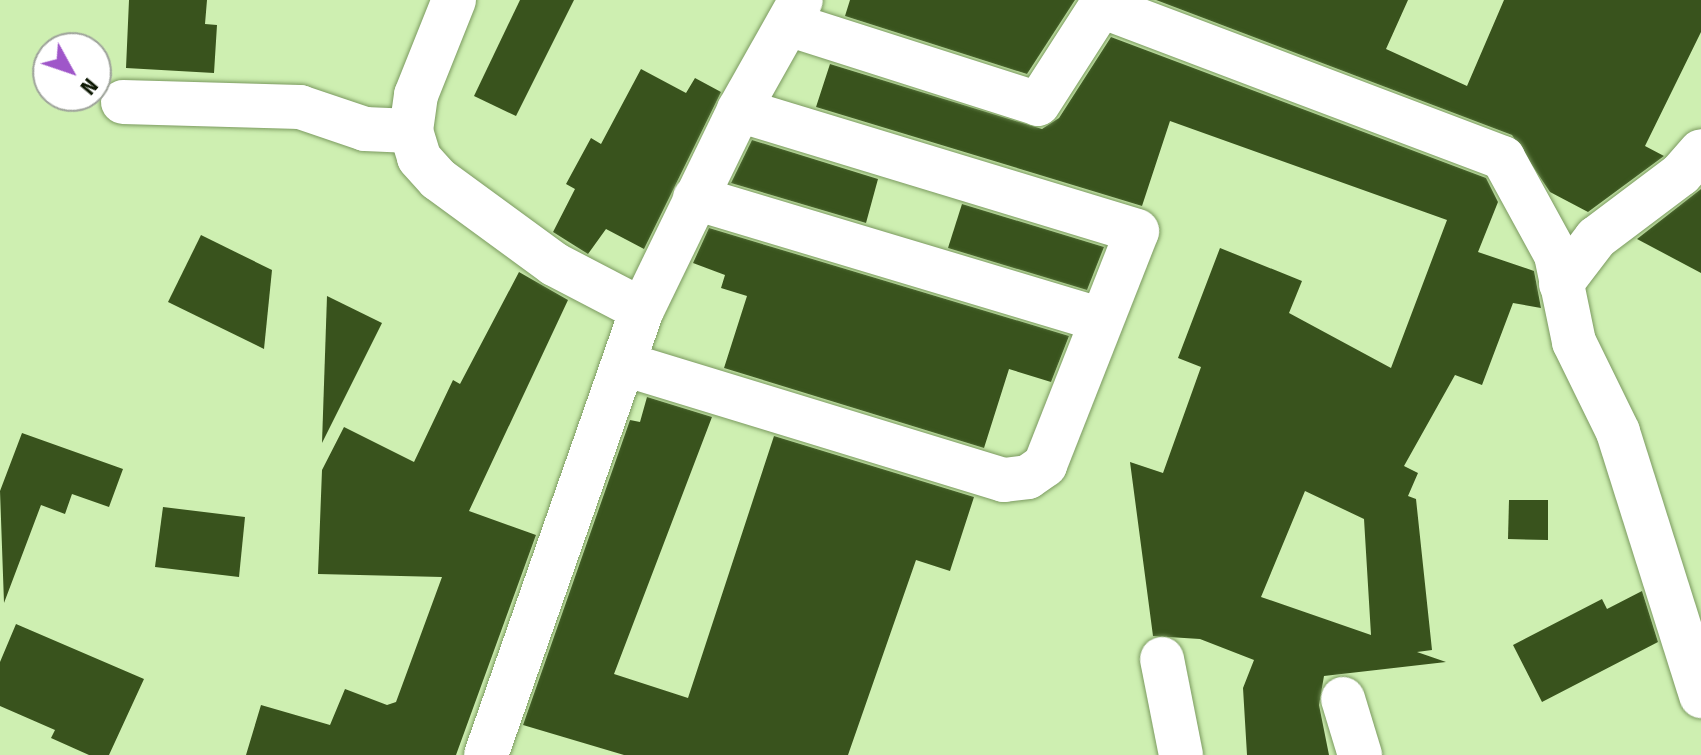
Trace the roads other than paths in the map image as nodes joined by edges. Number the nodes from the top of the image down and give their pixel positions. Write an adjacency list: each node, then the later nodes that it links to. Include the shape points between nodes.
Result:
1 (454, 0): 5 (street, via 426,59)
2 (794, 12): 4 (street); 8 (street, via 1038,104 1101,6 1503,158 1556,255)
3 (123, 102): 5 (street, via 300,107 365,129)
4 (739, 110): 7 (street); 10 (street, via 1137,231)
5 (411, 131): 9 (street, via 419,158 438,179 554,264)
6 (1701, 151): 8 (street, via 1681,174 1596,238)
7 (695, 198): 9 (street); 10 (street)
8 (1561, 284): 13 (street, via 1574,342 1618,432)
9 (642, 310): 11 (street)
10 (1101, 320): 11 (street, via 1045,465 1028,477 1004,480)
11 (624, 364): 15 (street)
12 (1162, 659): 16 (street)
13 (1701, 696)
14 (1343, 699): 17 (street)
15 (486, 755)
16 (1181, 755)
17 (1360, 755)

